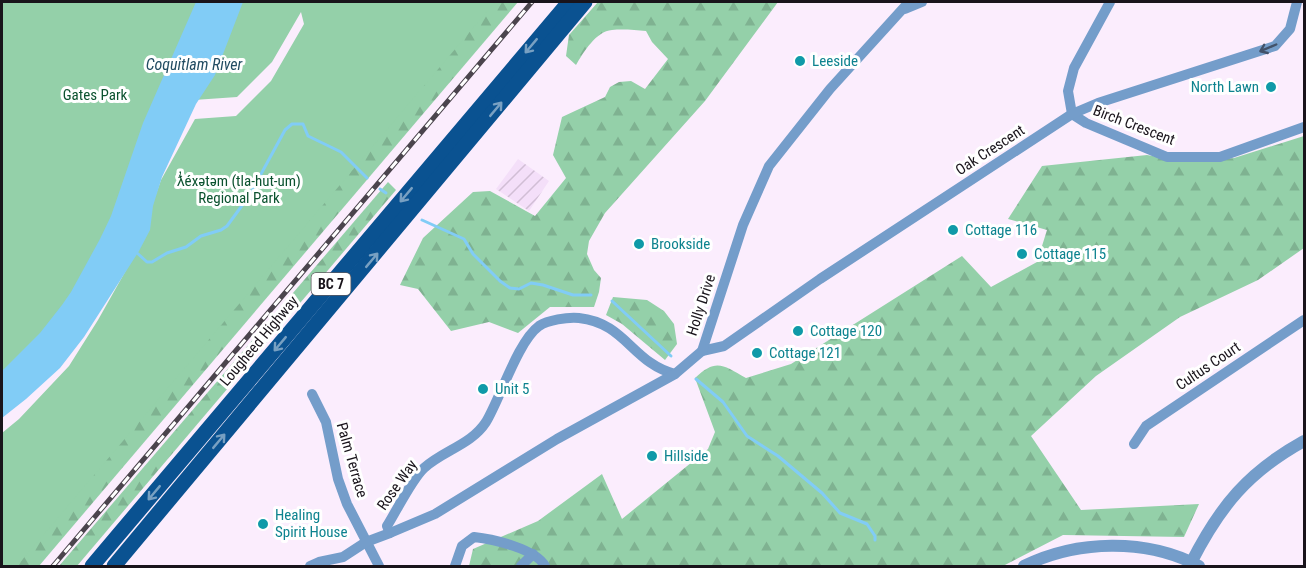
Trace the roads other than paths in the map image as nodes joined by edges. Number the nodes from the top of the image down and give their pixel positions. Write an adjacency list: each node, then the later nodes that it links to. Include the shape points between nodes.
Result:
1 (569, 2): 20 (main road, Lougheed Highway / BC 7, one-way to 20)
2 (585, 2): 21 (main road, BC 7, one-way to 2)
3 (922, 2): 6 (street, Holly Drive)
4 (1110, 2): 7 (street, Birch Crescent, via 1074,68 1068,91)
5 (1297, 2): 7 (street, Oak Crescent, one-way to 7, via 1290,29 1275,46)
6 (906, 6): 10 (street, Holly Drive, via 830,89 769,166 743,225)
7 (1072, 114): 8 (street, Birch Crescent, via 1167,157 1220,157); 10 (street, Oak Crescent, via 724,346)
8 (1305, 127)
9 (1305, 320): 14 (street, Cultus Court, via 1146,426)
10 (702, 351): 11 (street, Holly Drive)
11 (675, 374): 15 (street, Holly Drive, via 435,514); 15 (street, Rose Way, via 649,363 608,326 595,321 561,319 539,326 523,345 486,422 470,440 422,470 387,526)
12 (312, 394): 16 (street, Palm Terrace, via 326,422 347,504)
13 (1305, 441): 19 (street, via 1259,469 1231,498 1215,519)
14 (1134, 444)
15 (390, 533): 16 (street, Holly Drive)
16 (366, 542): 18 (street, Holly Drive); 23 (street, Palm Terrace)
17 (533, 554): 24 (street, via 474,537 462,546); 25 (street); 26 (street)
18 (340, 562): 22 (street, Holly Drive, via 319,562)
19 (1195, 565): 27 (street, via 1163,552 1107,545 1072,549)
20 (92, 567)
21 (114, 567)
22 (310, 567)
23 (379, 567)
24 (455, 567)
25 (521, 567)
26 (545, 567)
27 (1024, 567)

